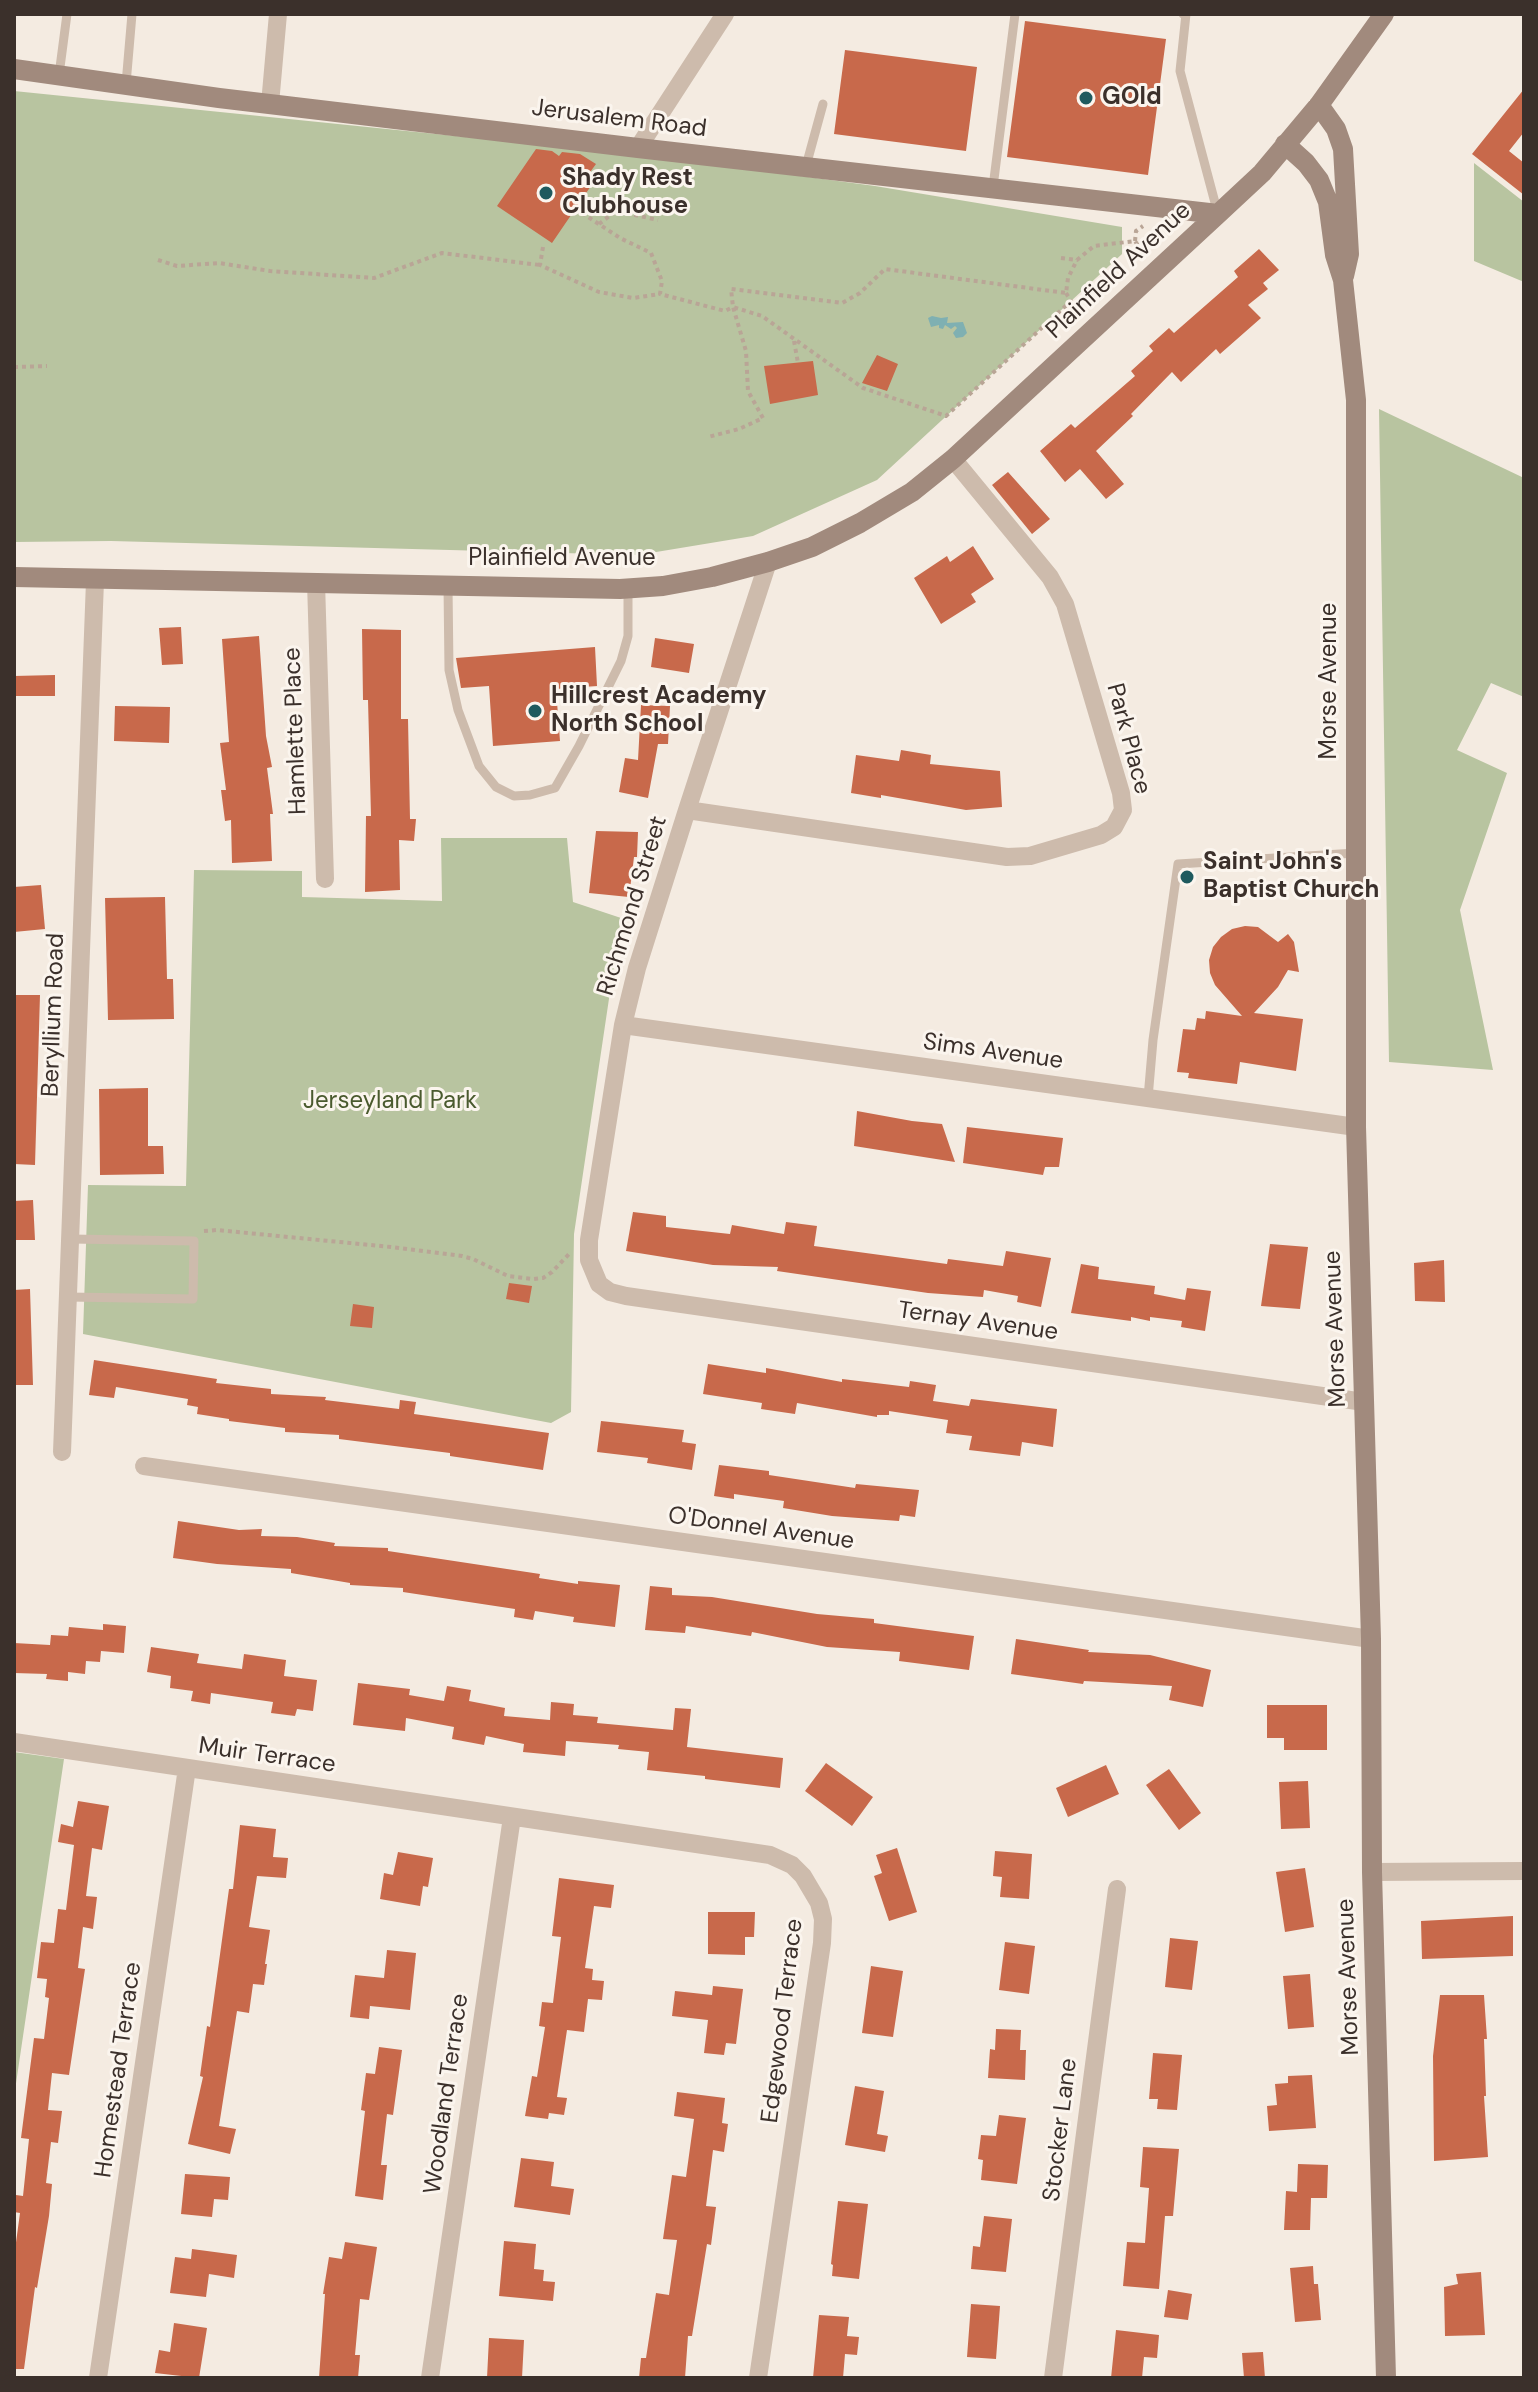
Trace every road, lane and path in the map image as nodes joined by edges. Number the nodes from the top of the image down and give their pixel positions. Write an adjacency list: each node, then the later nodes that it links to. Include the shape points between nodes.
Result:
1 (67, 14): 9 (lane)
2 (132, 14): 10 (lane)
3 (278, 14): 11 (street)
4 (725, 14): 15 (street)
5 (1015, 14): 17 (lane)
6 (1183, 14): 19 (lane, via 1180,71)
7 (1384, 14): 13 (street, Plainfield Avenue)
8 (14, 69): 9 (street, Jerusalem Road)
9 (59, 75): 10 (street, Jerusalem Road)
10 (126, 84): 11 (street, Jerusalem Road)
11 (270, 104): 15 (street, Jerusalem Road)
12 (823, 104): 16 (lane)
13 (1319, 105): 14 (street, Plainfield Avenue); 28 (street, Morse Avenue, via 1343,149 1349,254)
14 (1285, 144): 19 (street, Plainfield Avenue); 28 (street, Morse Avenue, via 1319,180)
15 (638, 148): 16 (street, Jerusalem Road)
16 (806, 166): 17 (street, Jerusalem Road)
17 (993, 187): 19 (street, Jerusalem Road)
18 (582, 213): 21 (path)
19 (1218, 214): 37 (street, Plainfield Avenue)
20 (658, 220): 21 (path, via 616,211)
21 (599, 224): 30 (path, via 651,253 662,281)
22 (1135, 241): 22 (path, via 1147,248 1158,230 1140,225); 26 (path, via 1094,246)
23 (543, 247): 27 (path)
24 (1061, 258): 26 (path)
25 (158, 260): 27 (path, via 177,266 219,263 374,278 442,253)
26 (1077, 260): 29 (path)
27 (540, 265): 30 (path, via 599,292 633,298)
28 (1343, 280): 45 (street, Morse Avenue, via 1356,400)
29 (1066, 293): 31 (path, via 885,269 842,303 731,289); 32 (path, via 1071,301 946,416 863,388)
30 (660, 294): 31 (path, via 725,311)
31 (733, 307): 32 (path, via 762,316); 36 (path, via 746,351 748,391 763,418)
32 (794, 339): 33 (path)
33 (798, 363)
34 (47, 366): 35 (path)
35 (14, 367)
36 (708, 437)
37 (953, 459): 38 (street, Plainfield Avenue, via 860,523); 44 (street, Park Place, via 1050,577 1065,604 1121,793 1123,810 1114,827 1030,856 1007,857)
38 (768, 562): 43 (street, Plainfield Avenue, via 712,577); 44 (street, Richmond Street)
39 (14, 577): 40 (street, Plainfield Avenue)
40 (95, 581): 41 (street, Plainfield Avenue); 50 (street, Beryllium Road)
41 (316, 582): 42 (street, Plainfield Avenue); 46 (street, Hamlette Place)
42 (448, 586): 43 (street, Plainfield Avenue); 43 (lane, via 449,670 458,710 479,766 496,787 514,796 555,788 579,746 621,661 628,636)
43 (628, 588)
44 (687, 810): 47 (street, Richmond Street)
45 (1356, 853): 48 (lane, via 1178,864); 49 (street, Morse Avenue)
46 (325, 879)
47 (623, 1025): 48 (street, Sims Avenue); 51 (street, Richmond Street)
48 (1148, 1098): 49 (street, Sims Avenue)
49 (1356, 1127): 55 (street, Morse Avenue)
50 (70, 1239): 52 (lane); 54 (street, Beryllium Road)
51 (589, 1240): 52 (path, via 552,1272 533,1279 508,1276 473,1259 391,1247 217,1230 205,1230); 53 (street, Richmond Street)
52 (194, 1241): 54 (lane, via 193,1299)
53 (593, 1273): 55 (street, Ternay Avenue, via 610,1292 626,1296)
54 (68, 1297): 56 (street, Beryllium Road)
55 (1364, 1402): 58 (street, Morse Avenue)
56 (62, 1452)
57 (144, 1466): 58 (street, O'Donnel Avenue)
58 (1371, 1639): 63 (street, Morse Avenue)
59 (14, 1742): 60 (street, Muir Terrace)
60 (187, 1768): 61 (street, Muir Terrace); 65 (street, Homestead Terrace)
61 (512, 1817): 66 (street, Woodland Terrace); 67 (street, Edgewood Terrace, via 770,1855 792,1865 819,1903 822,1943)
62 (1524, 1871): 63 (street)
63 (1372, 1872): 69 (street, Morse Avenue)
64 (1117, 1889): 68 (street, Stocker Lane)
65 (98, 2378)
66 (430, 2378)
67 (758, 2378)
68 (1053, 2378)
69 (1386, 2378)

